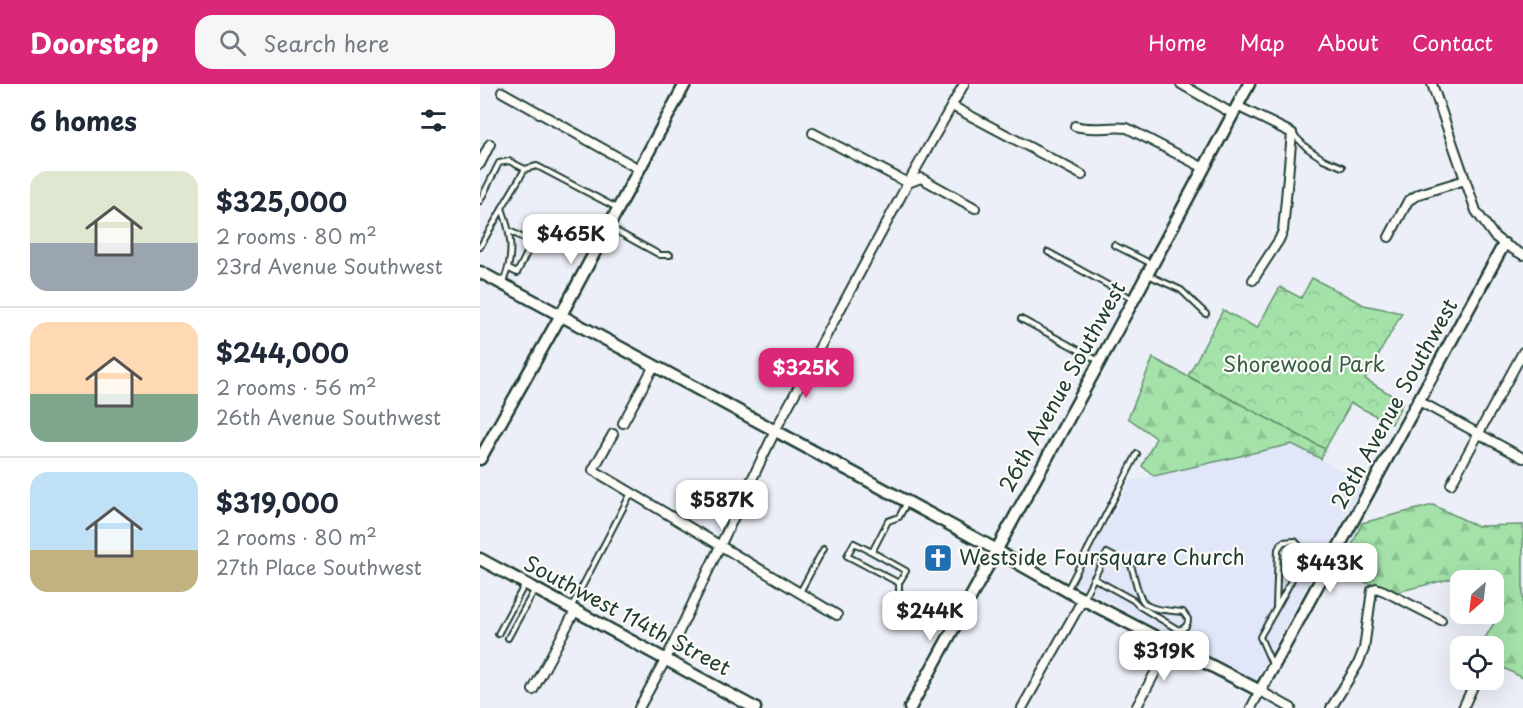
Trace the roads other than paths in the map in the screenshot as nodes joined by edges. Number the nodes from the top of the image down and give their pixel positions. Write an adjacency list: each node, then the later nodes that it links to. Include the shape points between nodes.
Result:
1 (685, 84): 16 (street)
2 (964, 84): 7 (street)
3 (1181, 84): 8 (street)
4 (1249, 84): 8 (street, 26th Avenue Southwest)
5 (1432, 84): 19 (street)
6 (502, 92): 16 (street)
7 (952, 106): 18 (street); 20 (street)
8 (1235, 110): 11 (street); 15 (street, 26th Avenue Southwest)
9 (1075, 126): 15 (street, via 1127,128)
10 (813, 133): 20 (street)
11 (1292, 133): 14 (lane, via 1323,159); 37 (street, via 1283,231)
12 (490, 144): 13 (street)
13 (480, 164)
14 (1342, 167)
15 (1204, 168): 35 (street, 26th Avenue Southwest)
16 (639, 169): 23 (street)
17 (525, 170): 21 (lane, via 509,161 500,163); 22 (lane); 23 (lane, via 537,166)
18 (1082, 175)
19 (1465, 180): 27 (street, via 1408,201); 29 (street, via 1476,211)
20 (908, 183): 24 (street, via 921,178); 48 (street)
21 (480, 201)
22 (502, 208): 26 (lane); 30 (lane)
23 (618, 208): 25 (street)
24 (975, 208)
25 (608, 227): 32 (lane, via 660,255); 41 (street)
26 (510, 231): 34 (lane); 34 (lane, via 532,243 517,273)
27 (1389, 237)
28 (1114, 244): 35 (lane)
29 (1504, 244): 33 (street); 46 (street, 28th Avenue Southwest)
30 (480, 247)
31 (1048, 252): 39 (lane)
32 (670, 255)
33 (1523, 255)
34 (509, 269): 38 (lane)
35 (1150, 270): 39 (street, 26th Avenue Southwest); 40 (lane, via 1187,294)
36 (480, 272): 38 (street)
37 (1253, 280)
38 (502, 284): 41 (street)
39 (1134, 299): 44 (street, 26th Avenue Southwest)
40 (1206, 314)
41 (561, 315): 45 (street); 53 (street)
42 (1021, 320): 44 (lane)
43 (1523, 352): 50 (street)
44 (1100, 361): 59 (street, 26th Avenue Southwest)
45 (654, 366): 47 (street); 48 (street)
46 (1419, 401): 50 (street); 79 (street, 28th Avenue Southwest)
47 (623, 423)
48 (775, 430): 56 (street); 57 (street)
49 (613, 434): 55 (street, via 593,470)
50 (1479, 434): 52 (street); 54 (street)
51 (1137, 454): 65 (lane)
52 (1523, 458)
53 (480, 459)
54 (1451, 484)
55 (631, 493): 57 (street); 71 (lane)
56 (907, 502): 59 (street); 60 (lane, via 899,517 888,521)
57 (721, 545): 66 (street); 78 (street)
58 (824, 548): 66 (lane)
59 (997, 550): 65 (street); 74 (street, 26th Avenue Southwest)
60 (872, 552): 63 (lane, via 906,571); 63 (lane, via 854,543 847,556)
61 (480, 559): 64 (street, Southwest 114th Street)
62 (1093, 578): 67 (lane, via 1107,553 1131,565); 68 (lane); 69 (lane)
63 (899, 584): 74 (lane, via 903,598)
64 (530, 586): 71 (street, Southwest 114th Street); 75 (lane); 76 (lane)
65 (1067, 591): 68 (street)
66 (800, 592): 72 (street)
67 (1140, 596): 69 (lane); 69 (lane, via 1151,609 1183,612 1187,625 1176,629)
68 (1083, 598): 77 (street); 86 (street)
69 (1133, 600)
70 (1276, 607): 70 (lane, via 1303,555 1299,543 1291,540 1278,549); 79 (lane, via 1260,637)
71 (573, 609): 78 (street, Southwest 114th Street); 80 (street)
72 (837, 615)
73 (1441, 620): 90 (street, via 1384,591 1372,590 1364,649)
74 (956, 625): 85 (street, 26th Avenue Southwest)
75 (498, 634)
76 (508, 638)
77 (1171, 643): 82 (street); 87 (street)
78 (666, 659): 83 (street, Southwest 114th Street); 84 (street)
79 (1273, 667): 82 (street, 28th Avenue Southwest)
80 (533, 690)
81 (1471, 690): 91 (street)
82 (1260, 691): 88 (street, 28th Avenue Southwest); 89 (street)
83 (752, 707)
84 (639, 708)
85 (910, 708)
86 (1022, 708)
87 (1136, 708)
88 (1251, 708)
89 (1291, 708)
90 (1331, 708)
91 (1463, 708)

